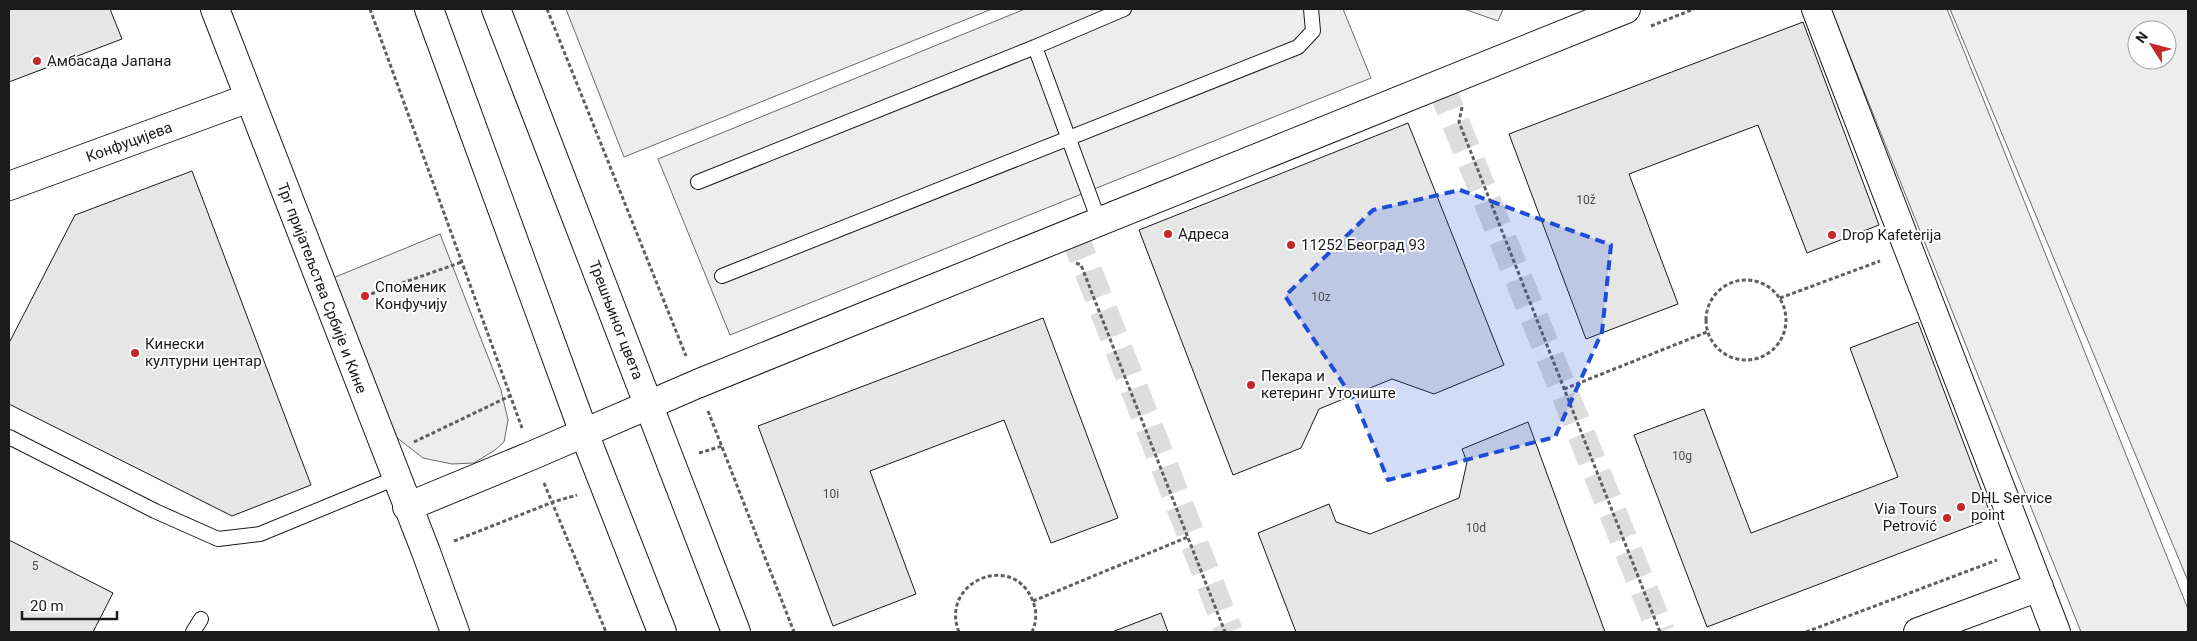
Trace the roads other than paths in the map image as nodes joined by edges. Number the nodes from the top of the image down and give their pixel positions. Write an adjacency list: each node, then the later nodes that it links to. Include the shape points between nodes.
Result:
1 (215, 9): 9 (street, Трг пријатељства Србије и Кине)
2 (429, 9): 16 (street)
3 (496, 9): 15 (street, Трешњиног цвета)
4 (1124, 9): 8 (lane)
5 (1311, 9): 10 (lane, via 1313,31 1298,47)
6 (1626, 9): 13 (street)
7 (1816, 9): 20 (street)
8 (1035, 47): 10 (lane); 11 (lane)
9 (249, 98): 12 (street, Конфуцијева); 18 (street, Трг пријатељства Србије и Кине)
10 (1068, 138): 13 (lane); 14 (lane)
11 (698, 182)
12 (9, 186)
13 (1099, 222): 15 (street)
14 (722, 276)
15 (649, 404): 16 (street); 25 (street, Трешњиног цвета)
16 (584, 433): 19 (street); 24 (street)
17 (9, 437): 18 (lane, via 155,512 218,539 260,534)
18 (391, 466): 19 (street, Трг пријатељства Србије и Кине)
19 (407, 507): 23 (street)
20 (2040, 587): 26 (street); 27 (street)
21 (202, 619): 22 (lane)
22 (193, 632)
23 (455, 632)
24 (662, 632)
25 (736, 632)
26 (1918, 632)
27 (2056, 632)

